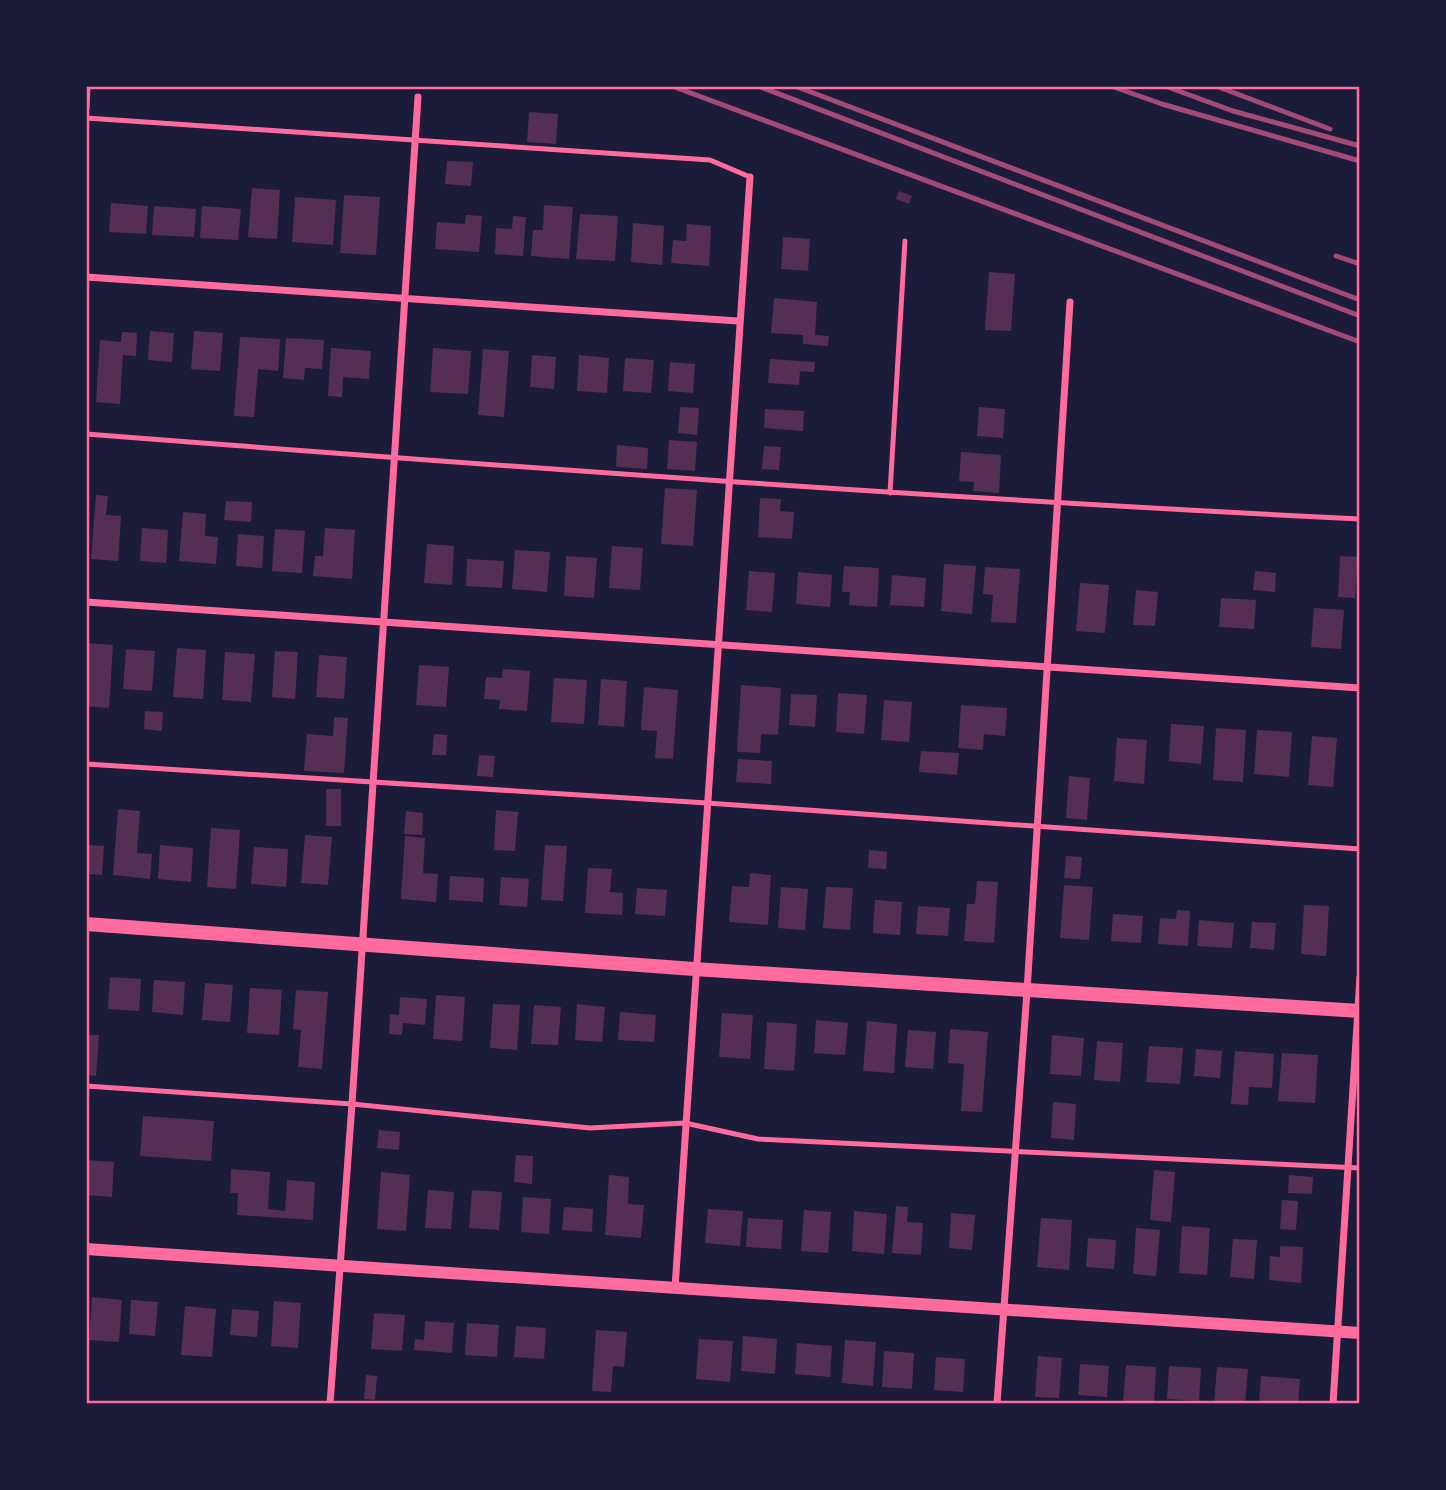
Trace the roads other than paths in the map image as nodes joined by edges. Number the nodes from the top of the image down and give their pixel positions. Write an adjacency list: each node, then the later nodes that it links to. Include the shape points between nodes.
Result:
1 (88, 86): 3 (street)
2 (418, 97): 5 (street)
3 (86, 108)
4 (86, 118): 5 (lane)
5 (415, 139): 6 (lane, via 710,160); 9 (street)
6 (750, 177): 11 (street)
7 (905, 241): 15 (lane)
8 (86, 278): 9 (street)
9 (404, 299): 11 (street); 13 (street)
10 (1070, 302): 16 (street)
11 (738, 321): 14 (street)
12 (86, 434): 13 (lane)
13 (393, 458): 14 (lane); 19 (street)
14 (729, 483): 15 (lane); 20 (street)
15 (890, 493): 16 (lane)
16 (1058, 504): 17 (lane); 21 (street)
17 (1360, 519)
18 (86, 602): 19 (street)
19 (382, 622): 20 (street); 24 (street)
20 (719, 643): 21 (street); 25 (street)
21 (1048, 666): 22 (street); 26 (street)
22 (1360, 688)
23 (86, 764): 24 (lane)
24 (373, 783): 25 (lane); 29 (street)
25 (707, 803): 26 (lane); 30 (street)
26 (1038, 825): 27 (lane); 32 (street)
27 (1360, 849)
28 (86, 924): 29 (main road)
29 (362, 944): 30 (main road); 35 (street)
30 (694, 969): 32 (main road); 36 (street)
31 (1360, 977): 33 (street)
32 (1027, 991): 33 (main road); 37 (street)
33 (1359, 1010): 38 (street)
34 (86, 1086): 35 (lane)
35 (352, 1104): 36 (lane, via 590,1128); 41 (street)
36 (685, 1123): 37 (lane, via 758,1139); 42 (street)
37 (1015, 1153): 38 (lane); 43 (street)
38 (1347, 1167): 39 (lane); 44 (street)
39 (1360, 1168)
40 (86, 1250): 41 (street)
41 (341, 1266): 42 (street); 46 (street)
42 (674, 1288): 43 (street)
43 (1004, 1310): 44 (street); 47 (street)
44 (1336, 1331): 45 (street); 48 (street)
45 (1360, 1333)
46 (330, 1404)
47 (997, 1404)
48 (1333, 1404)

